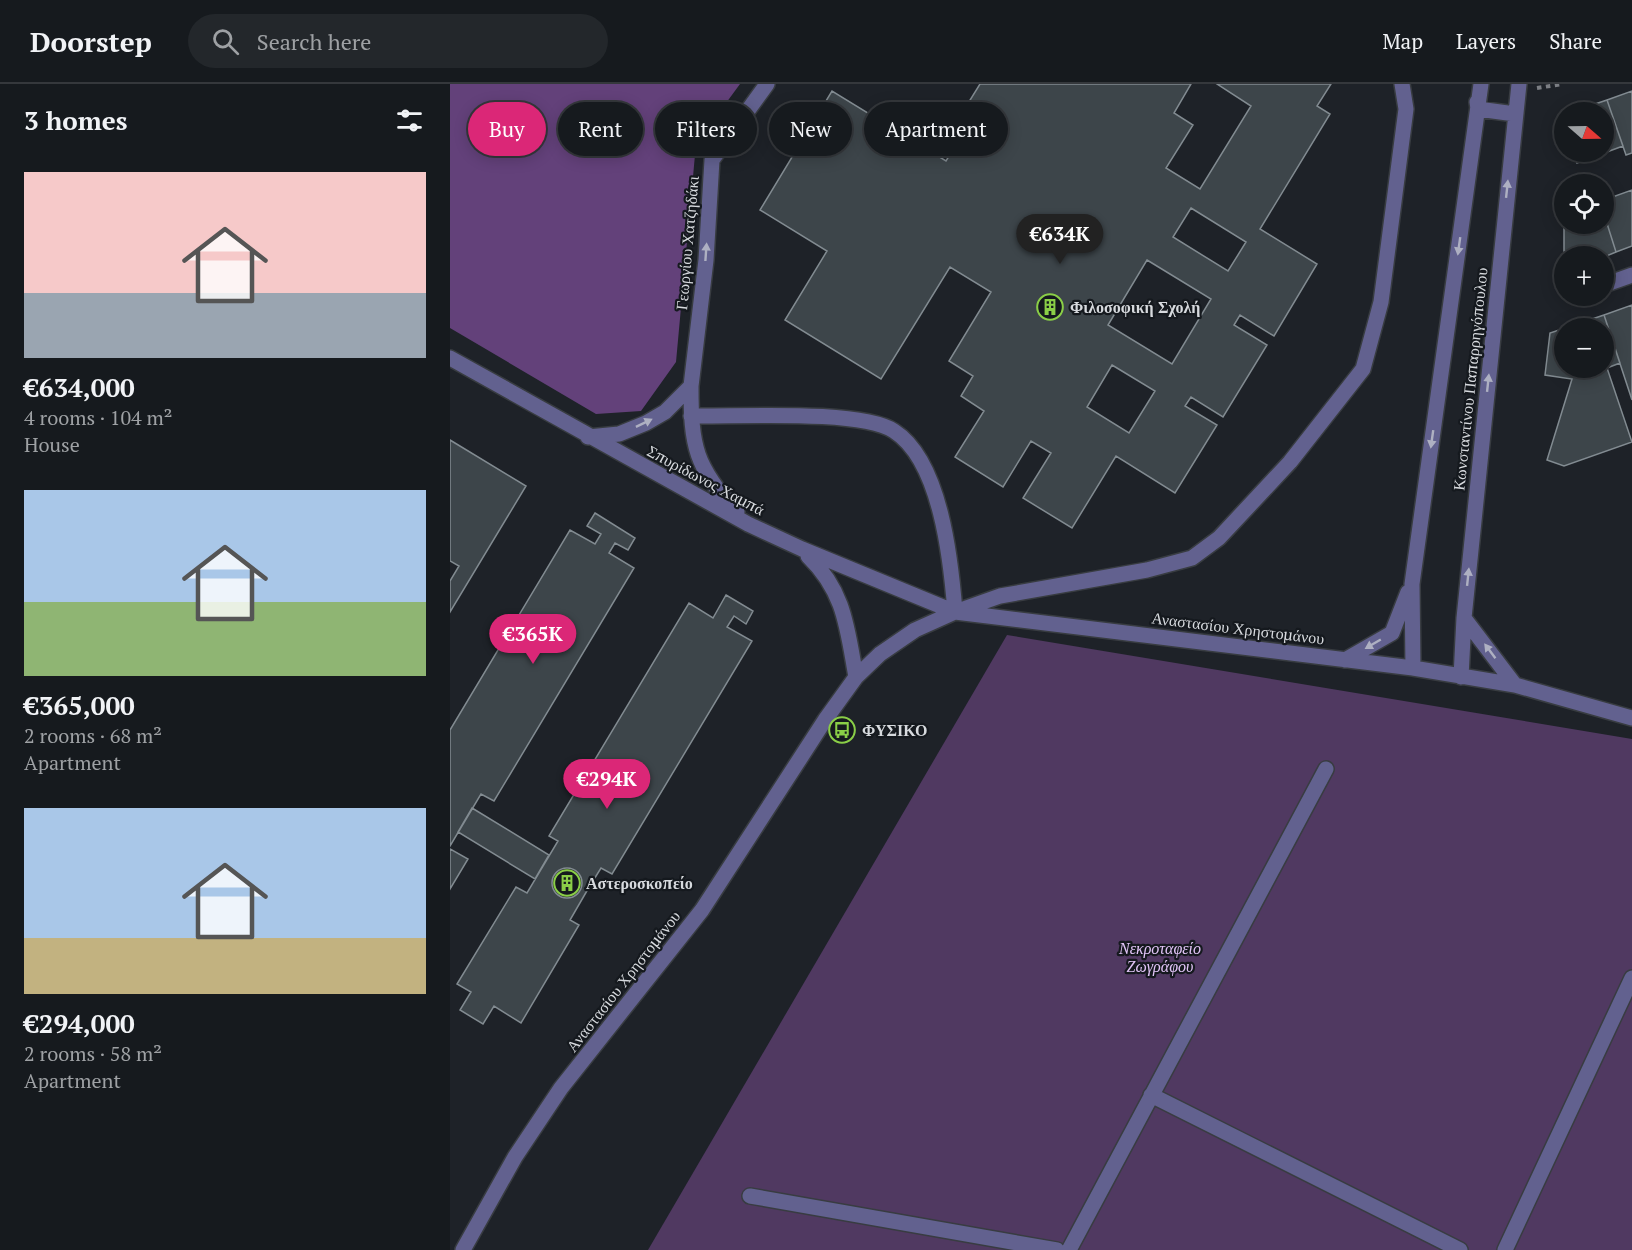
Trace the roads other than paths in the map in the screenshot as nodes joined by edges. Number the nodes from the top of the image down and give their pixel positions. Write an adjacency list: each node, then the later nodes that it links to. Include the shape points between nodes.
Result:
1 (767, 84): 11 (street, Γεωργίου Χατζηδάκι, one-way to 1, via 706,260 712,160)
2 (1402, 84): 17 (street, via 1406,109 1381,302 1363,369 1290,462 1219,538 1192,558 1147,570 1000,596)
3 (1473, 84): 6 (street)
4 (1481, 84): 6 (street, Κωνσταντίνου Παπαρρηγόπουλου)
5 (1519, 84): 7 (street, Κωνσταντίνου Παπαρρηγόπουλου)
6 (1478, 109): 7 (street); 16 (street, Κωνσταντίνου Παπαρρηγόπουλου, one-way to 16)
7 (1515, 114): 18 (street, Κωνσταντίνου Παπαρρηγόπουλου, one-way to 7)
8 (1632, 275): 9 (street)
9 (1614, 281)
10 (450, 358): 13 (street, Σπυρίδωνος Χαμπά)
11 (691, 386): 12 (street, Γεωργίου Χατζηδάκι); 13 (street, one-way to 11, via 619,434 646,423 665,412)
12 (691, 416): 14 (street, Γεωργίου Χατζηδάκι, via 694,447 713,487); 17 (street, via 857,418 894,430 917,453 939,505 951,561)
13 (588, 437): 14 (street, Σπυρίδωνος Χαμπά)
14 (748, 524): 15 (street, Σπυρίδωνος Χαμπά)
15 (802, 549): 17 (street, Σπυρίδωνος Χαμπά); 21 (street, via 836,591 845,615)
16 (1412, 584): 19 (street, one-way to 19, via 1392,633); 20 (street, Κωνσταντίνου Παπαρρηγόπουλου)
17 (955, 612): 19 (street, Αναστασίου Χρηστομάνου); 21 (street, Αναστασίου Χρηστομάνου, via 896,641)
18 (1464, 618): 22 (street, Κωνσταντίνου Παπαρρηγόπουλου); 23 (street, one-way to 18)
19 (1345, 660): 20 (street, Αναστασίου Χρηστομάνου)
20 (1413, 668): 22 (street, Αναστασίου Χρηστομάνου)
21 (856, 677): 29 (street, Αναστασίου Χρηστομάνου, via 770,801 702,910 561,1088 515,1157)
22 (1461, 677): 23 (street, Αναστασίου Χρηστομάνου)
23 (1515, 685): 24 (street, Αναστασίου Χρηστομάνου)
24 (1632, 718)
25 (1326, 769): 27 (street)
26 (1632, 978): 33 (street)
27 (1151, 1095): 31 (street); 32 (street)
28 (750, 1196): 30 (street)
29 (463, 1250)
30 (1057, 1250)
31 (1069, 1250)
32 (1460, 1250)
33 (1505, 1250)

